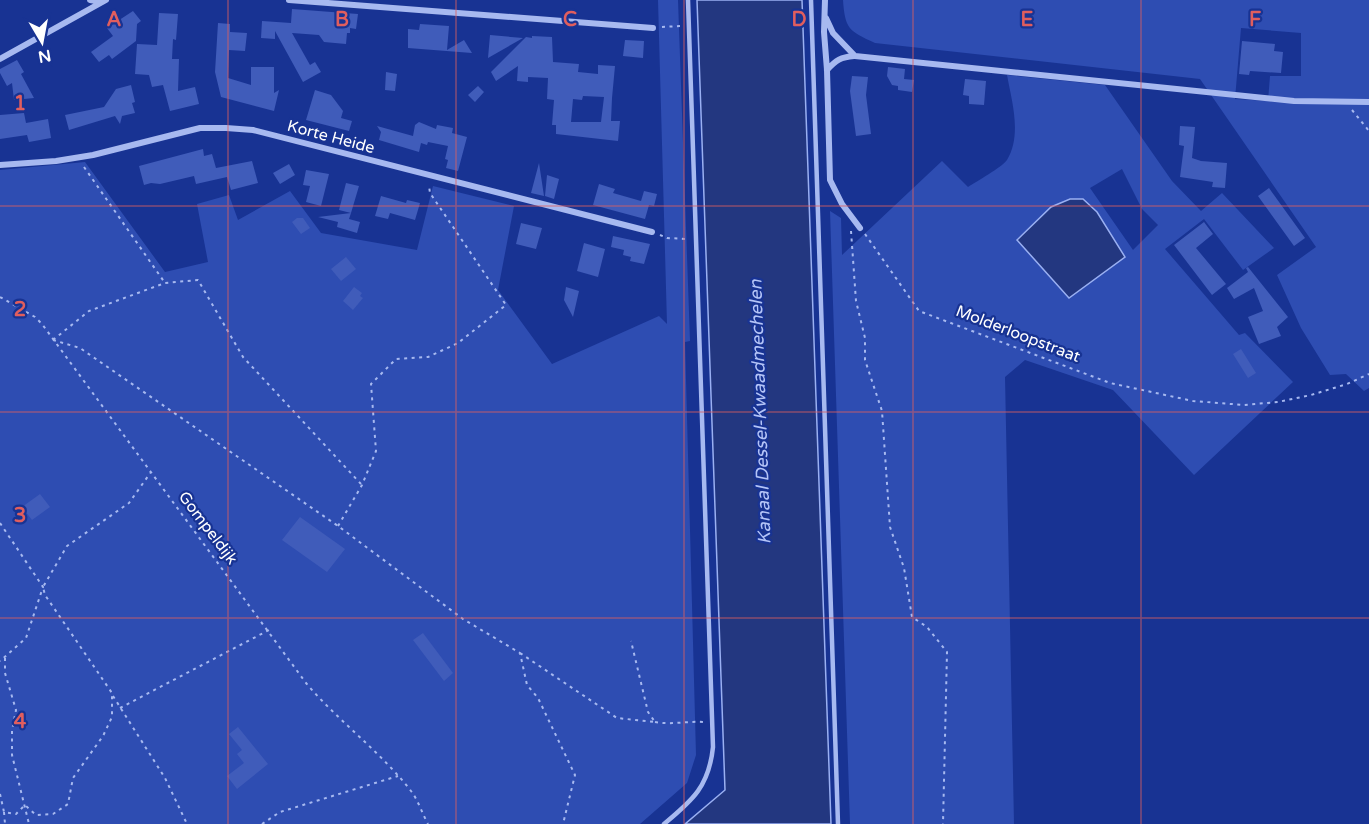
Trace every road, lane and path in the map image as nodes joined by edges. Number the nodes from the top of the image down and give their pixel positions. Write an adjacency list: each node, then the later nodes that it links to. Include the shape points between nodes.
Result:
1 (90, 0): 6 (street)
2 (290, 0): 9 (street)
3 (688, 0): 8 (lane)
4 (811, 0): 52 (lane)
5 (825, 0): 7 (street)
6 (104, 1): 11 (street)
7 (826, 18): 10 (street, via 833,33); 12 (street)
8 (689, 26): 9 (path); 22 (lane)
9 (653, 28)
10 (855, 56): 12 (street, via 835,61); 14 (street, via 1283,100)
11 (0, 58)
12 (827, 70): 19 (street, via 830,180)
13 (1369, 102): 14 (street)
14 (1347, 103): 15 (path)
15 (1369, 131)
16 (77, 157): 17 (street, Korte Heide); 18 (street, Korte Heide, via 200,128 226,128 254,130); 23 (path)
17 (0, 165)
18 (427, 176): 21 (street, Korte Heide); 28 (path, via 430,193 506,306 458,344 428,357 396,359 371,384 376,451)
19 (850, 215): 20 (street); 53 (path, via 865,360 882,411 890,527 904,568 912,617 927,627 947,652)
20 (860, 228): 26 (path, Molderloopstraat, via 920,311 1110,383 1193,401 1244,405 1311,395)
21 (652, 232): 22 (path, via 667,238)
22 (695, 239): 40 (lane)
23 (165, 283): 25 (path, via 89,311); 28 (path, via 198,280 243,357)
24 (0, 297): 25 (path, Gompeldijk, via 35,317)
25 (53, 340): 27 (path, Gompeldijk); 30 (path, via 80,348)
26 (1369, 374)
27 (151, 472): 31 (path, via 129,503 67,546); 32 (path, Gompeldijk)
28 (362, 486): 30 (path)
29 (0, 523): 31 (path)
30 (338, 526): 34 (path, via 463,619)
31 (44, 587): 35 (path, via 26,638); 37 (path, via 45,595)
32 (269, 630): 38 (path); 41 (path, Gompeldijk, via 325,706)
33 (631, 641): 39 (path, via 648,712)
34 (520, 653): 39 (path, via 617,718); 50 (path, via 527,685 538,698 575,775)
35 (5, 658): 36 (path); 43 (path, via 5,673 16,710 12,755)
36 (0, 661)
37 (112, 693): 38 (path); 43 (path, via 112,717 73,778 68,804 53,814 36,815)
38 (120, 708): 47 (path, via 165,778)
39 (656, 722): 40 (path)
40 (713, 722): 51 (lane, via 707,777 697,795)
41 (398, 776): 48 (path, via 280,812); 49 (path, Gompeldijk, via 412,792)
42 (0, 794): 44 (path)
43 (25, 805): 44 (path, via 16,814); 46 (path)
44 (4, 812): 45 (path)
45 (6, 824)
46 (29, 824)
47 (187, 824)
48 (262, 824)
49 (428, 824)
50 (563, 824)
51 (664, 824)
52 (838, 824)
53 (943, 824)

